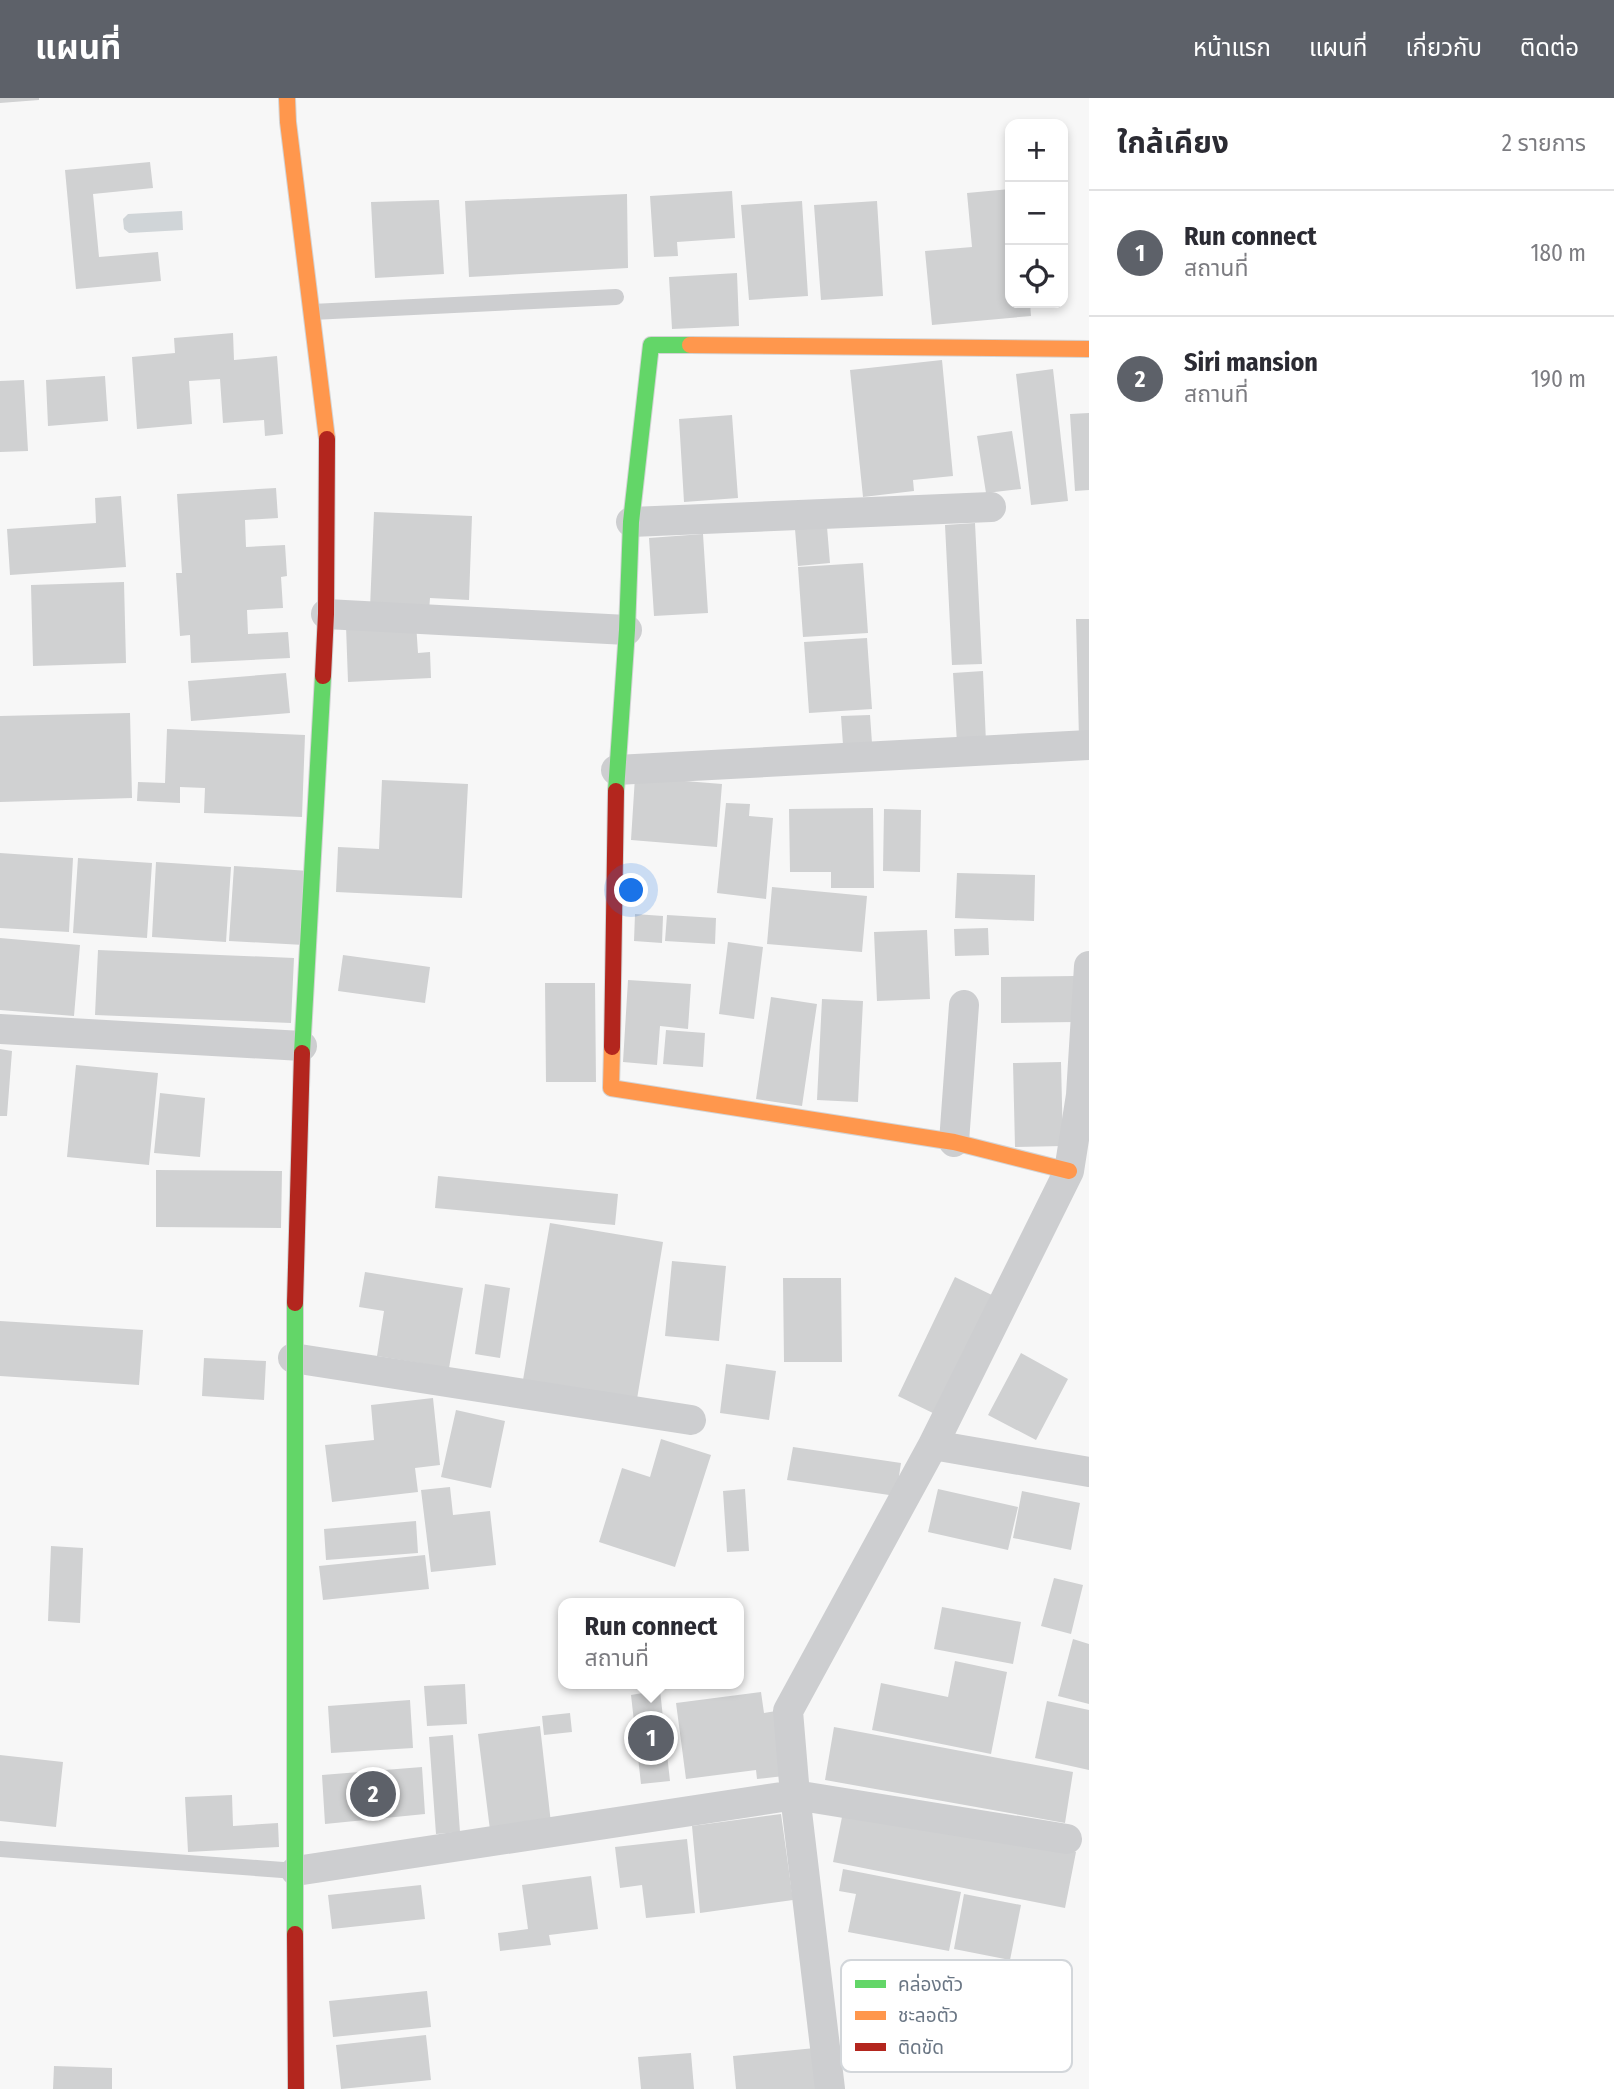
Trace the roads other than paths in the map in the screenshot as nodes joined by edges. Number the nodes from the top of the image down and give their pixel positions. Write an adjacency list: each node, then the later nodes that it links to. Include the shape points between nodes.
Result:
1 (287, 98): 3 (street)
2 (616, 297): 3 (lane)
3 (312, 312): 7 (street, via 327,436)
4 (1089, 349): 6 (street, via 650,345)
5 (990, 507): 6 (street)
6 (631, 522): 8 (street)
7 (326, 614): 8 (street); 14 (street)
8 (627, 630): 10 (street)
9 (1089, 745): 10 (street)
10 (616, 770): 16 (street, via 611,1088)
11 (1089, 966): 15 (street)
12 (964, 1006): 16 (street)
13 (0, 1029): 14 (street)
14 (302, 1046): 18 (street)
15 (1085, 1096): 17 (street)
16 (954, 1142): 17 (street)
17 (1069, 1171): 20 (street)
18 (293, 1358): 19 (street); 25 (street)
19 (691, 1420)
20 (933, 1446): 21 (street); 22 (street, via 788,1711)
21 (1089, 1472)
22 (795, 1795): 23 (street); 25 (street); 27 (street)
23 (1067, 1839)
24 (0, 1849): 25 (lane)
25 (296, 1871): 26 (street)
26 (296, 2089)
27 (830, 2089)

